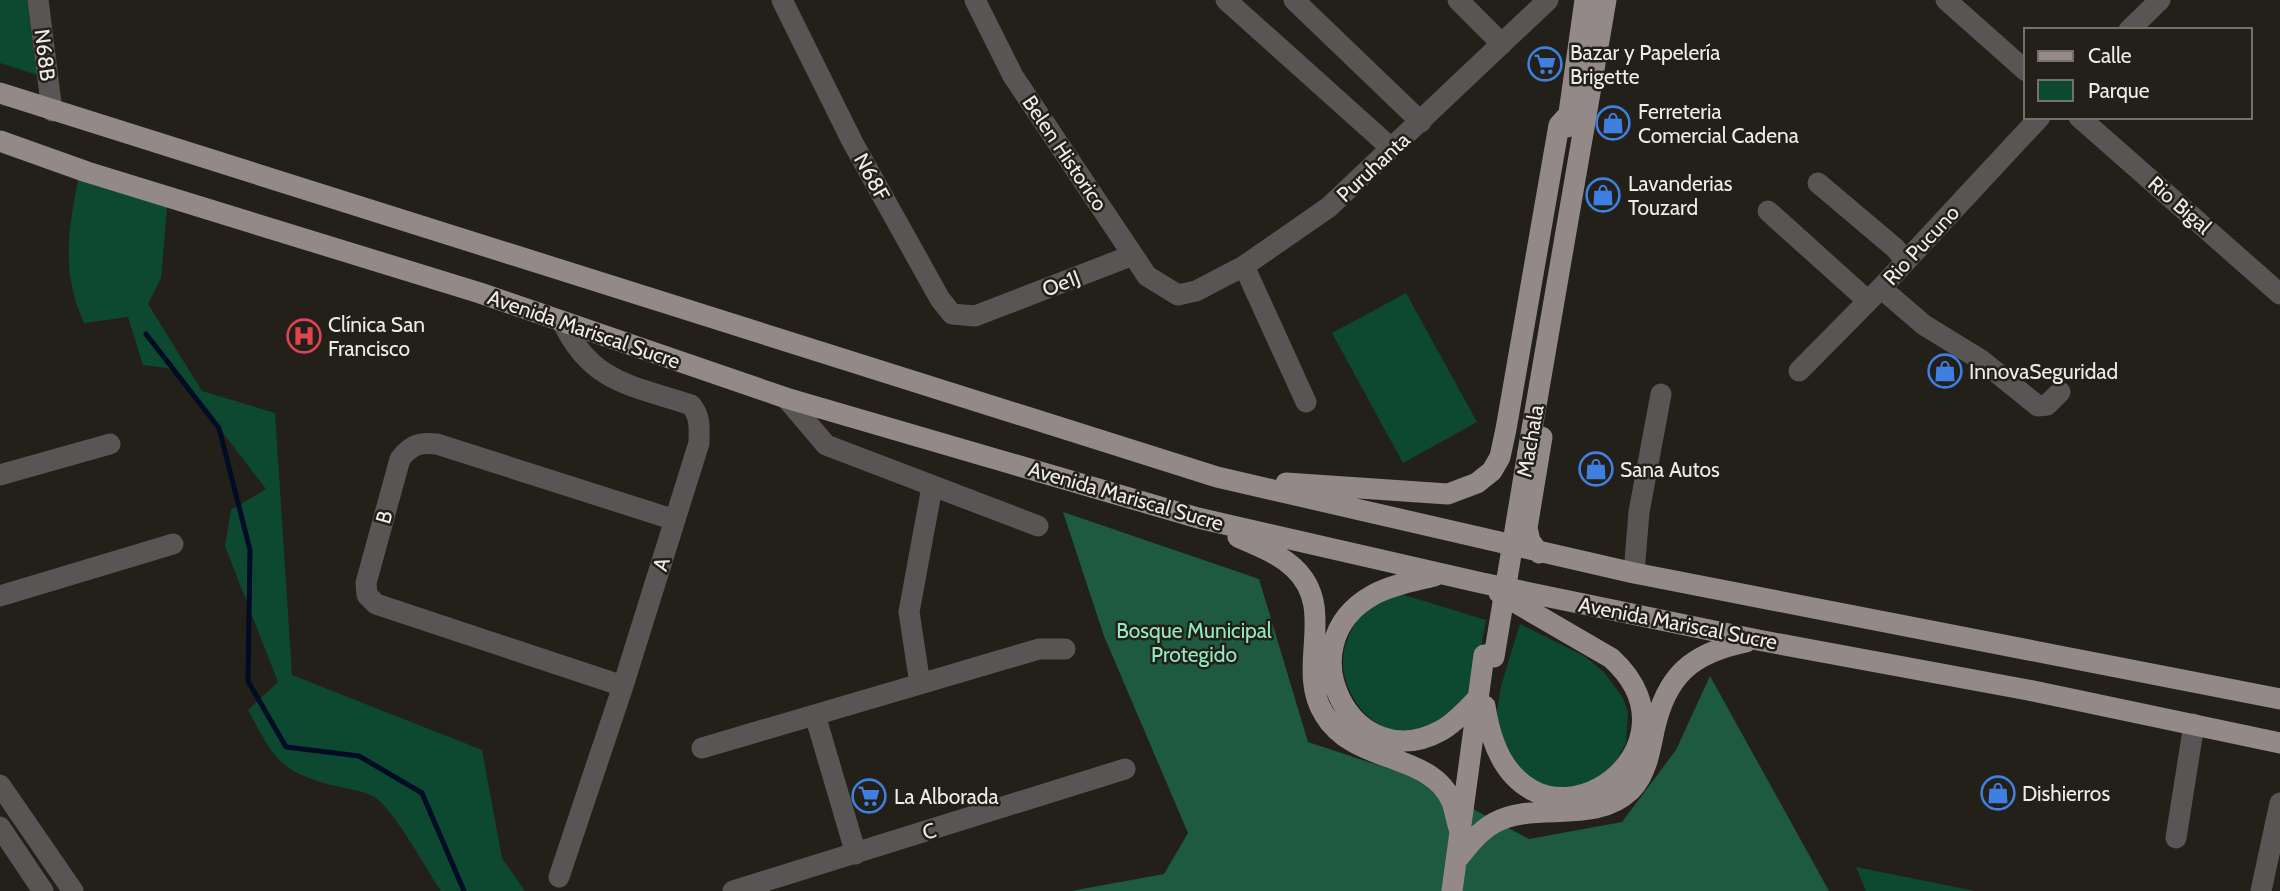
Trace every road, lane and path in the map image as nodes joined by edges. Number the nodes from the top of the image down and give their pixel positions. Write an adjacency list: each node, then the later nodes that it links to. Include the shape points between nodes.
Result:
1 (37, 0): 16 (street, N68B)
2 (782, 0): 32 (street, N68F, via 853,144 947,309 960,317)
3 (975, 0): 26 (street, Belen Historico, via 1013,76)
4 (1226, 0): 22 (street)
5 (1294, 0): 20 (street)
6 (1458, 0): 13 (street)
7 (1548, 0): 13 (street, Puruhanta)
8 (1586, 0): 17 (main road, Machala)
9 (1606, 0): 17 (main road, Machala)
10 (1947, 0): 14 (street)
11 (2160, 0): 12 (street)
12 (2131, 28)
13 (1502, 44): 20 (street, Puruhanta)
14 (2024, 69)
15 (0, 93): 16 (main road, Avenida Mariscal Sucre)
16 (52, 111): 42 (main road, Avenida Mariscal Sucre)
17 (1577, 114): 25 (main road, Machala); 40 (main road, Machala); 42 (main road, via 1563,119 1557,136 1506,429 1492,471 1461,490 1436,495)
18 (2038, 119): 27 (street, Rio Pucuno)
19 (2081, 119): 30 (street, Rio Bigal)
20 (1422, 122): 22 (street, Puruhanta)
21 (0, 141): 33 (main road, Avenida Mariscal Sucre)
22 (1391, 148): 28 (street, Puruhanta, via 1329,206)
23 (1818, 183): 27 (street)
24 (1768, 211): 31 (street)
25 (1568, 216): 40 (main road, Machala); 48 (main road, via 1568,276 1527,528)
26 (1133, 255): 29 (street, Belen Historico, via 1147,276); 32 (street, Oe1J)
27 (1906, 261): 31 (street, Rio Pucuno)
28 (1244, 266): 29 (street, Puruhanta, via 1196,291); 38 (street)
29 (1172, 293)
30 (2280, 294)
31 (1874, 295): 34 (street, Rio Pucuno); 35 (street, via 1981,360 2038,406 2047,405)
32 (989, 310)
33 (562, 321): 37 (main road, Avenida Mariscal Sucre); 45 (street, A, via 574,347 597,371 691,405 698,414 698,443)
34 (1799, 371)
35 (2060, 392)
36 (1661, 394): 49 (street, via 1639,512)
37 (786, 398): 43 (street, via 826,444); 44 (main road, Avenida Mariscal Sucre)
38 (1306, 402)
39 (110, 444): 41 (street)
40 (1522, 452): 58 (main road, Machala)
41 (0, 475)
42 (1217, 477): 48 (main road, Avenida Mariscal Sucre)
43 (932, 487): 46 (street); 55 (street, via 909,612)
44 (1198, 518): 50 (main road, Avenida Mariscal Sucre); 67 (main road, via 1296,569 1317,614 1312,675 1324,715 1351,743 1431,776 1452,802)
45 (675, 520): 56 (street, A); 56 (street, B, via 436,444 410,447 400,459 366,583 367,595 376,604)
46 (1038, 526)
47 (173, 544): 52 (street)
48 (1539, 553): 49 (main road, Avenida Mariscal Sucre)
49 (1634, 573): 57 (main road, Avenida Mariscal Sucre)
50 (1441, 574): 51 (main road, Avenida Mariscal Sucre); 58 (main road, via 1372,595 1352,612 1332,647 1334,688 1346,711 1367,730 1392,739 1419,739 1444,730)
51 (1482, 583): 53 (main road, Avenida Mariscal Sucre); 58 (main road, via 1621,667 1636,694 1641,716 1636,754 1616,778 1594,792 1565,797 1537,794 1507,769 1494,747)
52 (0, 596)
53 (1758, 640): 60 (main road, Avenida Mariscal Sucre); 71 (main road, via 1698,656 1683,672 1661,707 1646,765 1632,789 1601,807 1503,818 1475,838)
54 (1065, 649): 55 (street, via 1040,649)
55 (920, 684): 59 (street)
56 (623, 686): 70 (street, A)
57 (2280, 699)
58 (1481, 702): 67 (main road, Machala); 71 (main road, Machala)
59 (815, 715): 62 (street); 69 (street)
60 (2194, 724): 61 (main road, Avenida Mariscal Sucre); 68 (street)
61 (2280, 743)
62 (702, 748)
63 (1125, 769): 69 (street, C)
64 (0, 785): 73 (street)
65 (2280, 803): 75 (street)
66 (0, 827): 72 (street)
67 (1459, 828): 71 (main road, Machala)
68 (2176, 838)
69 (856, 854): 74 (street, C)
70 (559, 877)
71 (1453, 878)
72 (43, 891)
73 (73, 891)
74 (733, 891)
75 (2261, 891)

